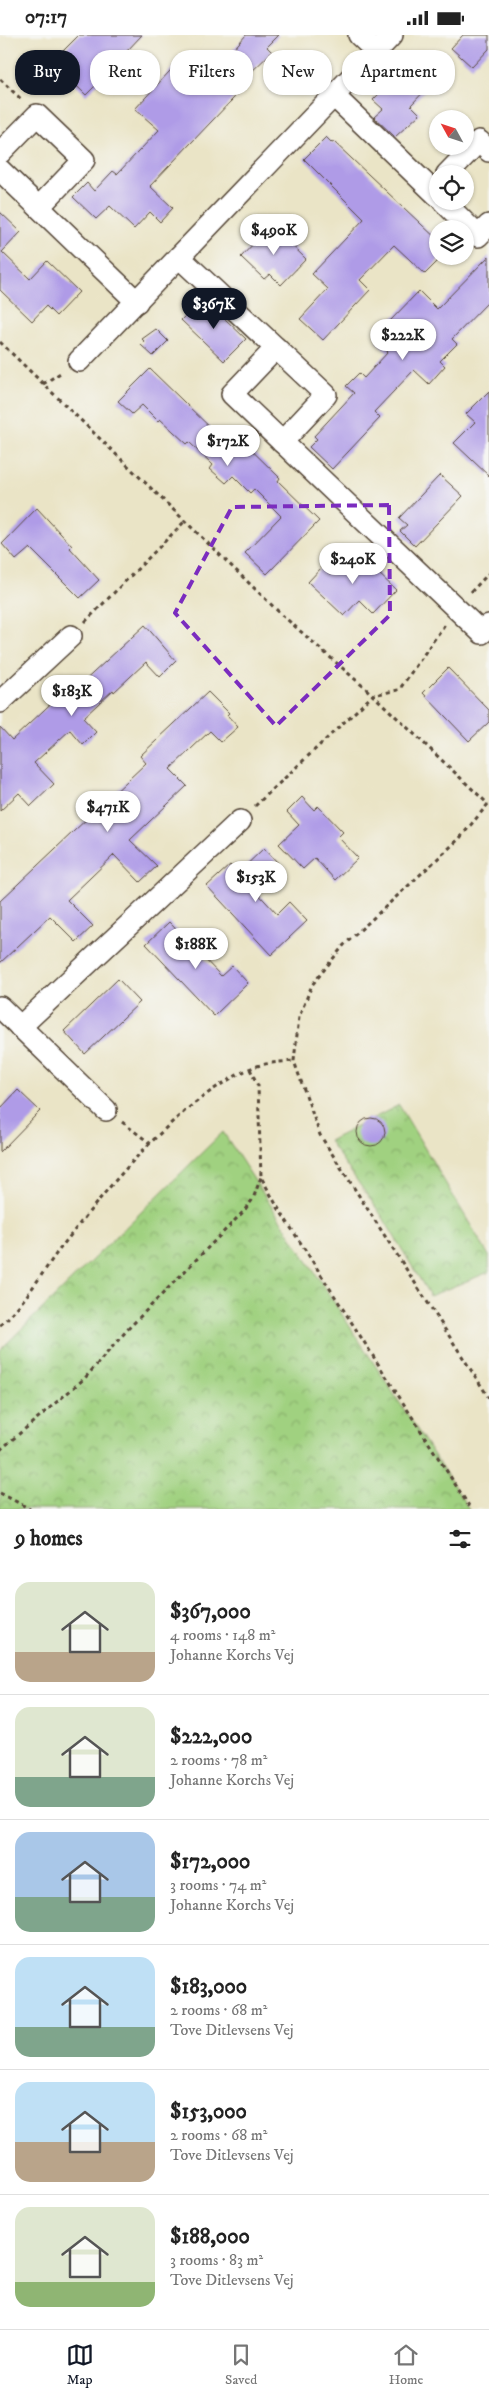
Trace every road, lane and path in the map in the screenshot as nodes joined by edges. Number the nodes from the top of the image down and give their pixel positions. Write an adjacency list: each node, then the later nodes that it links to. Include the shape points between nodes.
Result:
1 (359, 35): 3 (street)
2 (392, 35): 4 (street)
3 (375, 50)
4 (377, 50)
5 (0, 79): 8 (path)
6 (342, 87): 7 (street)
7 (334, 96): 13 (street); 17 (street)
8 (36, 115): 10 (street); 14 (street, via 84,160)
9 (489, 151): 11 (street, via 479,141)
10 (0, 153)
11 (456, 165)
12 (0, 170): 14 (street)
13 (429, 185)
14 (39, 207): 18 (street)
15 (453, 210): 16 (street, via 478,236)
16 (489, 225)
17 (179, 257): 18 (street); 20 (street)
18 (136, 301): 21 (street)
19 (0, 342): 23 (path)
20 (276, 348): 22 (street, via 326,395); 22 (street, via 232,395)
21 (79, 361)
22 (282, 442): 25 (street)
23 (184, 521): 27 (path); 28 (path, via 282,615)
24 (489, 573): 25 (path)
25 (456, 608): 26 (street, via 482,633); 28 (path, via 399,690)
26 (489, 625)
27 (71, 636): 29 (street)
28 (373, 695): 30 (path); 31 (path)
29 (0, 702)
30 (489, 804): 34 (path, via 460,838 344,945 312,985 299,1017)
31 (240, 821): 33 (street)
32 (0, 1007): 33 (street)
33 (20, 1027): 36 (street)
34 (294, 1061): 35 (path, via 269,1063); 40 (path, via 320,1135)
35 (250, 1069): 37 (path, via 189,1108); 38 (path, via 258,1086)
36 (106, 1109): 37 (path)
37 (151, 1144): 39 (path, via 107,1191)
38 (261, 1177): 41 (path, via 253,1199 243,1212 128,1329 85,1378); 44 (path)
39 (0, 1325)
40 (489, 1398)
41 (0, 1450)
42 (0, 1493): 43 (path)
43 (30, 1509)
44 (471, 1509)

